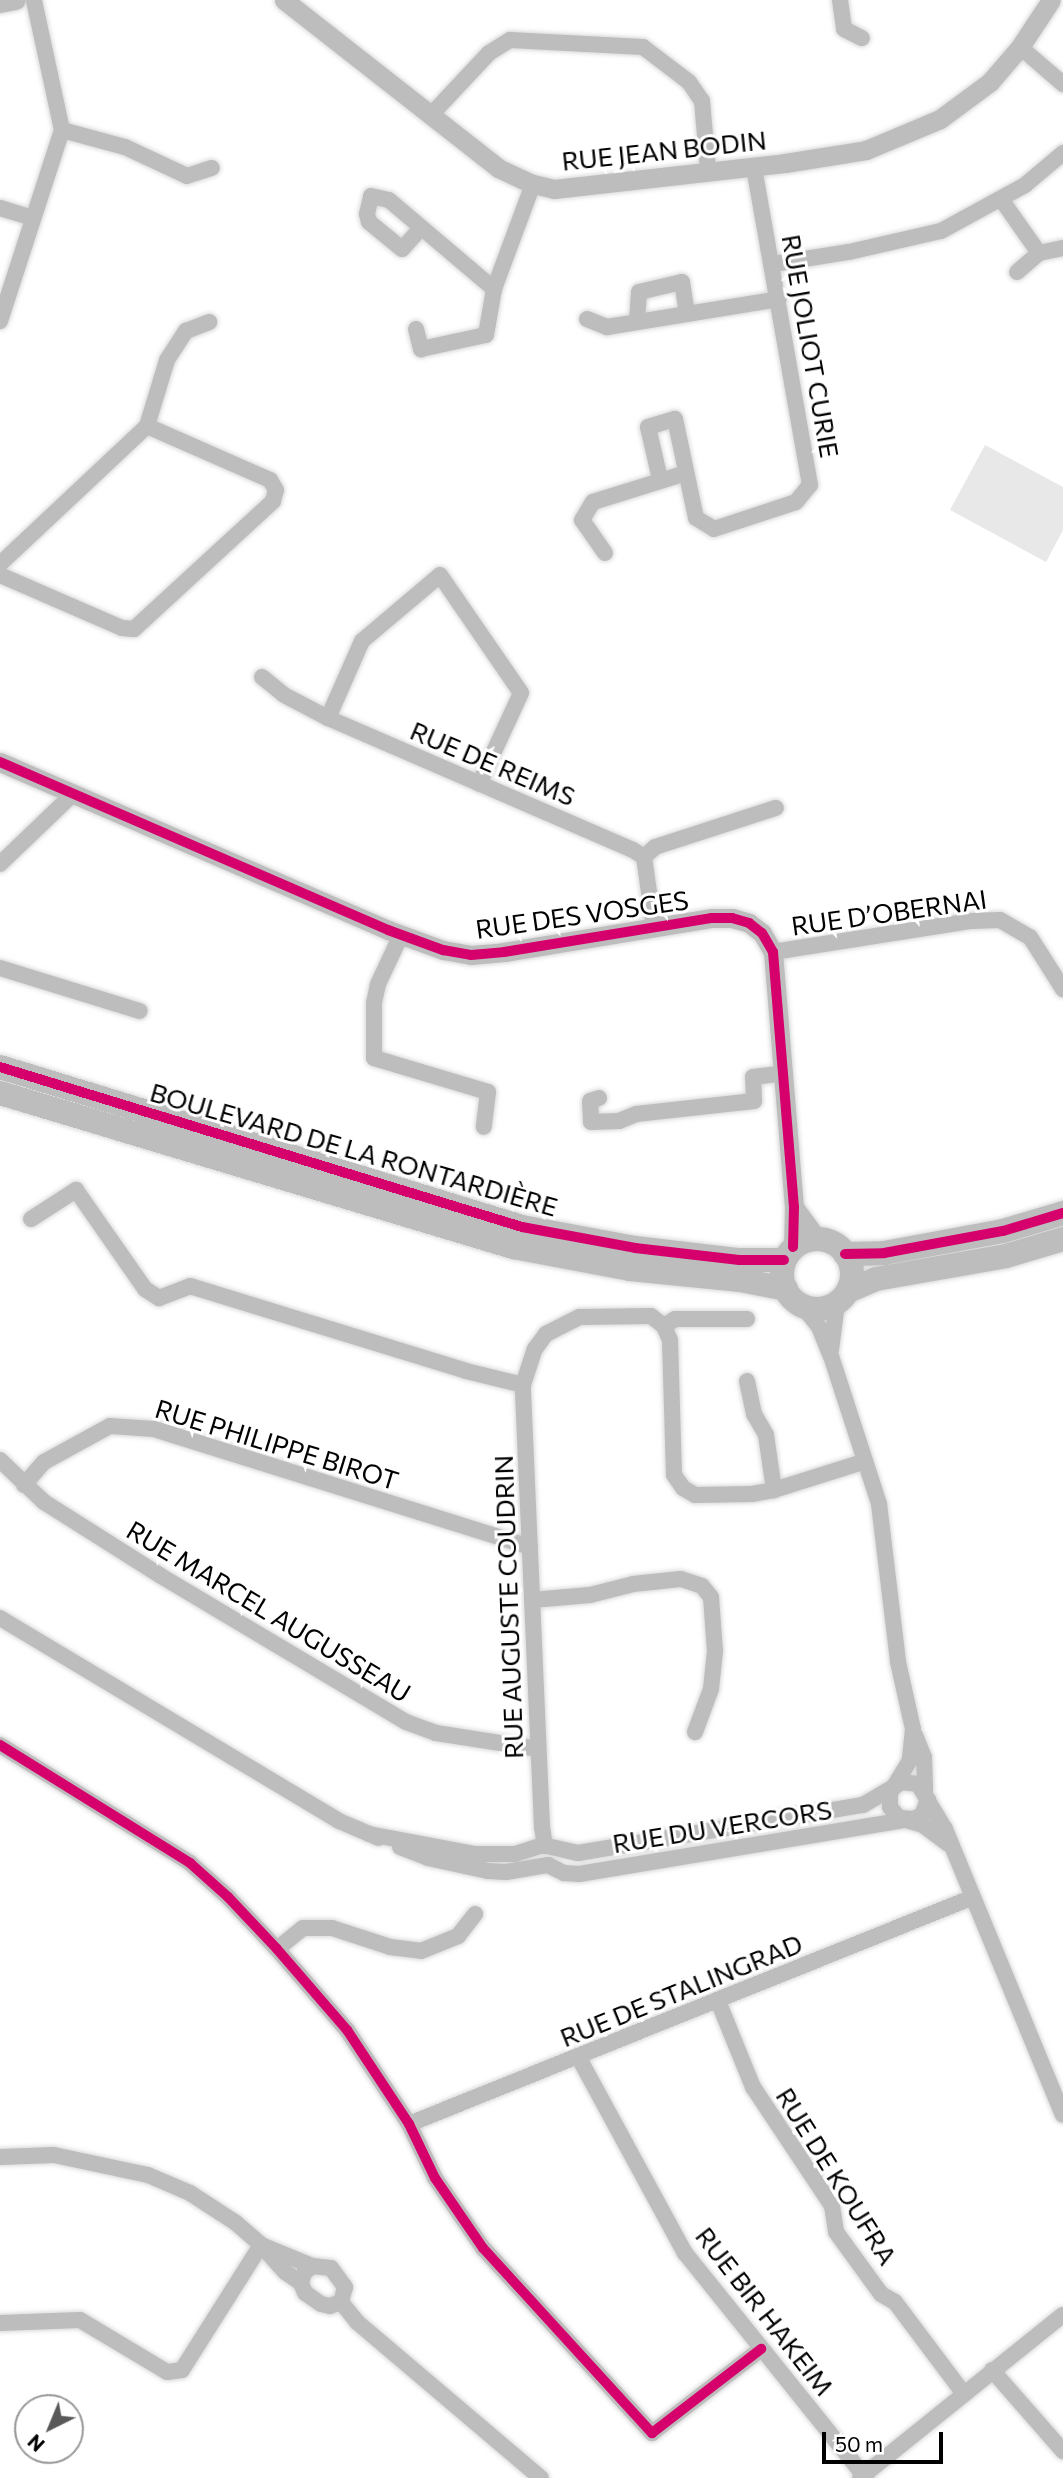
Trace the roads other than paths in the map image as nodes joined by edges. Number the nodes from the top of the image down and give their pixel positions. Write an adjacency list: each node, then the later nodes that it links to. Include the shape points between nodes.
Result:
1 (16, 0): 6 (street)
2 (33, 0): 11 (street)
3 (284, 0): 10 (street, RUE JEAN BODIN)
4 (840, 0): 7 (street, via 844,29)
5 (1051, 0): 8 (street, RUE JEAN BODIN)
6 (0, 4)
7 (862, 38)
8 (1020, 47): 9 (street); 13 (street, RUE JEAN BODIN, via 990,82 929,123 866,150)
9 (1063, 84)
10 (430, 116): 15 (street, via 489,53 510,40 643,47 689,82 702,102); 16 (street, RUE JEAN BODIN, via 498,168)
11 (62, 130): 14 (street, via 125,147 187,176); 19 (street)
12 (1063, 153): 17 (street)
13 (754, 166): 15 (street, RUE JEAN BODIN); 23 (street, RUE JOLIOT CURIE)
14 (212, 168)
15 (708, 170): 16 (street, RUE JEAN BODIN, via 554,188)
16 (533, 184): 25 (street)
17 (1000, 199): 22 (street); 23 (street, via 941,230)
18 (0, 208): 19 (street)
19 (33, 218): 29 (street)
20 (421, 228): 25 (street)
21 (1063, 248): 22 (street)
22 (1039, 253): 24 (street)
23 (773, 264): 26 (street, RUE JOLIOT CURIE)
24 (1017, 272)
25 (494, 289): 32 (street, via 486,335 421,349)
26 (779, 299): 27 (street); 34 (street, RUE JOLIOT CURIE, via 810,485 796,502 714,529 696,518)
27 (687, 314): 30 (street); 30 (street, via 682,282 639,292)
28 (587, 319): 30 (street, via 607,327)
29 (0, 321)
30 (637, 321)
31 (209, 322): 33 (street, via 186,331 167,360)
32 (416, 329)
33 (147, 426): 37 (street); 38 (street, via 270,480 276,490 274,501 134,629 121,628)
34 (686, 472): 35 (street); 35 (street, RUE JOLIOT CURIE, via 675,419 648,427)
35 (660, 479): 36 (street, via 593,502 582,520)
36 (605, 553)
37 (0, 564)
38 (0, 575)
39 (262, 677): 40 (street, RUE DE REIMS, via 284,695)
40 (328, 718): 42 (street, RUE DE REIMS); 42 (street, via 362,641 440,575 520,693)
41 (0, 762): 43 (street, RUE DES VOSGES)
42 (479, 784): 45 (street, RUE DE REIMS)
43 (72, 795): 46 (street); 48 (street, RUE DES VOSGES)
44 (776, 808): 45 (street, via 655,847)
45 (644, 857): 47 (street)
46 (0, 864)
47 (654, 927): 48 (street, RUE DES VOSGES, via 471,955); 49 (street, RUE DES VOSGES, via 732,918 762,933)
48 (401, 935): 58 (street, via 376,993 374,1058 488,1092)
49 (773, 952): 51 (street, RUE D’OBERNAI, via 1000,920 1030,937); 54 (street)
50 (0, 968): 52 (street)
51 (1063, 989)
52 (140, 1012)
53 (0, 1067): 65 (main road, BOULEVARD DE LA RONTARDIÈRE, via 522,1227 635,1248 739,1260)
54 (785, 1073): 56 (street, via 753,1077 754,1101 636,1114 619,1121 592,1122 590,1101); 60 (street)
55 (0, 1093): 59 (main road, BOULEVARD DE LA RONTARDIÈRE)
56 (599, 1098)
57 (0, 1107): 59 (main road, via 93,1133)
58 (484, 1127)
59 (149, 1140): 67 (main road, BOULEVARD DE LA RONTARDIÈRE, via 513,1247 631,1269)
60 (794, 1207): 64 (street); 65 (street)
61 (1063, 1213): 66 (main road, via 1003,1231 884,1253)
62 (31, 1219): 74 (street, via 76,1190 145,1289 159,1298 190,1286)
63 (1063, 1239): 68 (main road, via 1006,1255 876,1279)
64 (818, 1240): 65 (main road); 66 (main road, via 828,1241)
65 (788, 1253): 67 (main road, via 781,1269)
66 (845, 1254): 68 (main road, via 851,1268)
67 (786, 1289): 69 (main road)
68 (842, 1297): 69 (main road, via 815,1309); 72 (street)
69 (803, 1307): 72 (street)
70 (747, 1319): 71 (street, via 675,1319)
71 (664, 1326): 74 (street, via 651,1316 580,1317 564,1322 535,1349); 78 (street, via 670,1340 674,1475 695,1495)
72 (831, 1356): 76 (street)
73 (747, 1381): 78 (street, via 754,1414 766,1435)
74 (523, 1385): 79 (street, RUE AUGUSTE COUDRIN)
75 (0, 1460): 77 (street, RUE MARCEL AUGUSSEAU)
76 (863, 1462): 78 (street); 84 (street, via 879,1504 898,1662)
77 (24, 1485): 79 (street, RUE PHILIPPE BIROT, via 44,1462 110,1426 154,1429); 87 (street, RUE MARCEL AUGUSSEAU, via 162,1576 407,1722 436,1733)
78 (774, 1490)
79 (530, 1547): 80 (street, RUE AUGUSTE COUDRIN)
80 (532, 1600): 85 (street, via 681,1580 702,1586 711,1597 715,1651 711,1689); 87 (street, RUE AUGUSTE COUDRIN)
81 (0, 1608): 83 (street, RUE DU VERCORS)
82 (0, 1618): 83 (street, RUE DU VERCORS)
83 (85, 1668): 91 (street, RUE DU VERCORS, via 339,1821)
84 (913, 1730): 88 (street, via 910,1760); 89 (street, via 923,1757)
85 (695, 1732)
86 (0, 1745): 97 (street, via 190,1863)
87 (538, 1749): 93 (street, RUE AUGUSTE COUDRIN)
88 (894, 1787): 89 (street, via 910,1781); 90 (street, via 890,1807); 93 (street, RUE DU VERCORS, via 863,1805 597,1851)
89 (926, 1794): 90 (street, via 922,1815); 92 (street)
90 (906, 1820): 92 (street, via 923,1825); 94 (street, RUE DU VERCORS, via 579,1874)
91 (369, 1834): 93 (street, RUE DU VERCORS, via 475,1854 515,1854); 94 (street, RUE DU VERCORS, via 462,1866 506,1872)
92 (950, 1846): 95 (street)
93 (541, 1847): 94 (street, RUE AUGUSTE COUDRIN, via 553,1857)
94 (544, 1866)
95 (971, 1898): 98 (street, RUE DE STALINGRAD); 100 (street)
96 (475, 1914): 97 (street, via 457,1936 421,1951 390,1947 332,1927 303,1928)
97 (277, 1949): 101 (street, via 347,2030)
98 (718, 2001): 99 (street, RUE DE STALINGRAD); 111 (street, RUE DE KOUFRA, via 753,2087 832,2206 836,2232)
99 (579, 2058): 101 (street, RUE DE STALINGRAD); 109 (street, RUE BIR HAKEIM, via 685,2253)
100 (1063, 2115)
101 (409, 2124): 109 (street, via 435,2178 483,2248 652,2433)
102 (0, 2157): 103 (street, via 54,2155 148,2175 190,2193)
103 (261, 2245): 104 (street); 105 (street); 108 (street, via 182,2370 167,2372 80,2320)
104 (312, 2266): 105 (street); 106 (street, via 331,2268 340,2277 345,2294)
105 (301, 2283): 106 (street, via 305,2293 321,2304)
106 (341, 2302): 114 (street, via 357,2322)
107 (1063, 2315): 110 (street)
108 (0, 2323)
109 (761, 2349): 113 (street, RUE BIR HAKEIM)
110 (992, 2371): 111 (street); 112 (street)
111 (964, 2393): 113 (street)
112 (1063, 2451)
113 (863, 2477)
114 (541, 2478)

